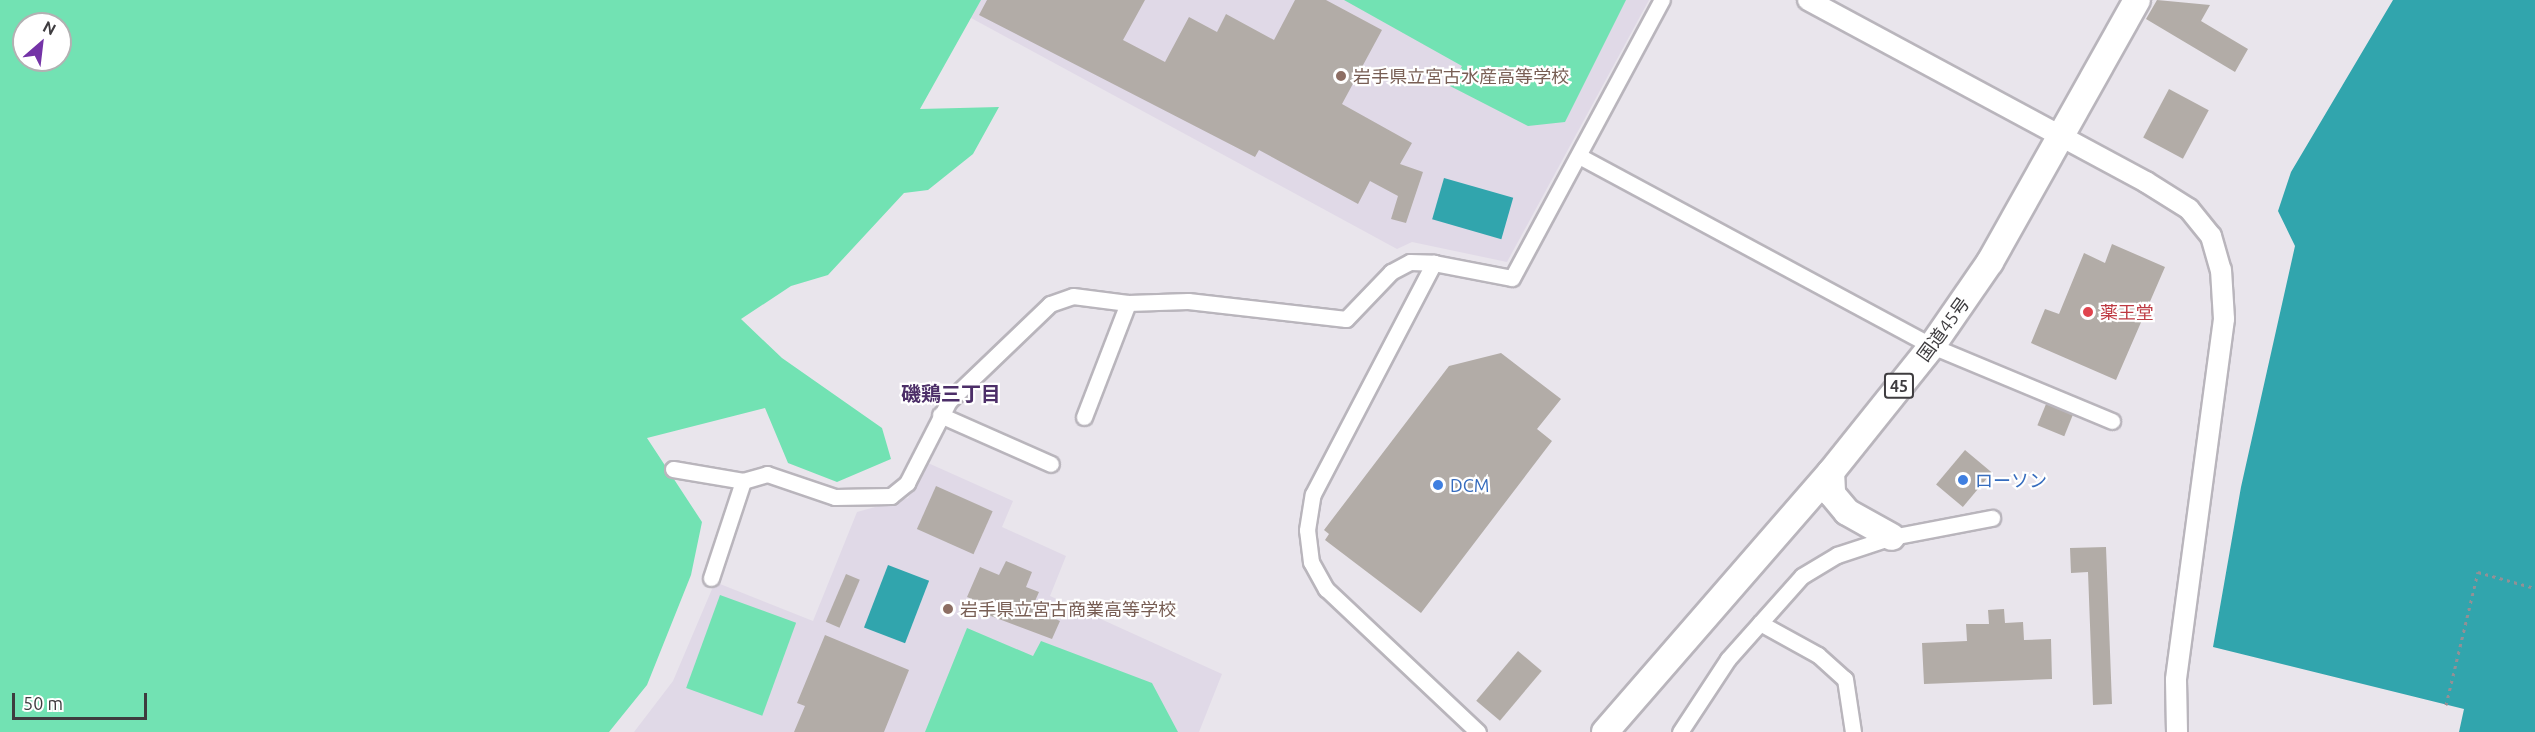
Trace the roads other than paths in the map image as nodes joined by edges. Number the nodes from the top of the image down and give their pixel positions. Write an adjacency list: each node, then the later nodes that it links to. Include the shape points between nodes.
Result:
1 (1662, 0): 5 (street)
2 (1808, 0): 4 (street)
3 (2137, 0): 4 (highway, 国道45号 / 45)
4 (2058, 136): 8 (highway, 国道45号 / 45, via 1990,262); 24 (street, via 2189,209 2211,236 2221,270 2224,319 2176,681)
5 (1579, 156): 6 (street, via 1512,278); 8 (street)
6 (1434, 263): 7 (street, via 1410,262 1391,272 1346,319 1323,320 1222,303); 20 (street, via 1334,448 1313,494 1306,530 1311,562 1326,589)
7 (1128, 303): 9 (street, via 1073,296 1050,304); 10 (street)
8 (1932, 346): 11 (street); 14 (highway, 国道45号 / 45)
9 (940, 415): 12 (street); 15 (street, via 907,483 891,496 835,497 767,474)
10 (1084, 417)
11 (2112, 421)
12 (1051, 464)
13 (673, 469): 15 (street)
14 (1831, 472): 17 (highway, via 1833,494 1847,512); 21 (highway, 国道45号 / 45)
15 (743, 481): 18 (street)
16 (1992, 518): 17 (street)
17 (1892, 537): 19 (street, via 1837,555 1802,576)
18 (711, 578)
19 (1760, 623): 22 (street, via 1728,659); 23 (street, via 1818,655 1845,679)
20 (1478, 732)
21 (1605, 732)
22 (1680, 732)
23 (1853, 732)
24 (2177, 732)

